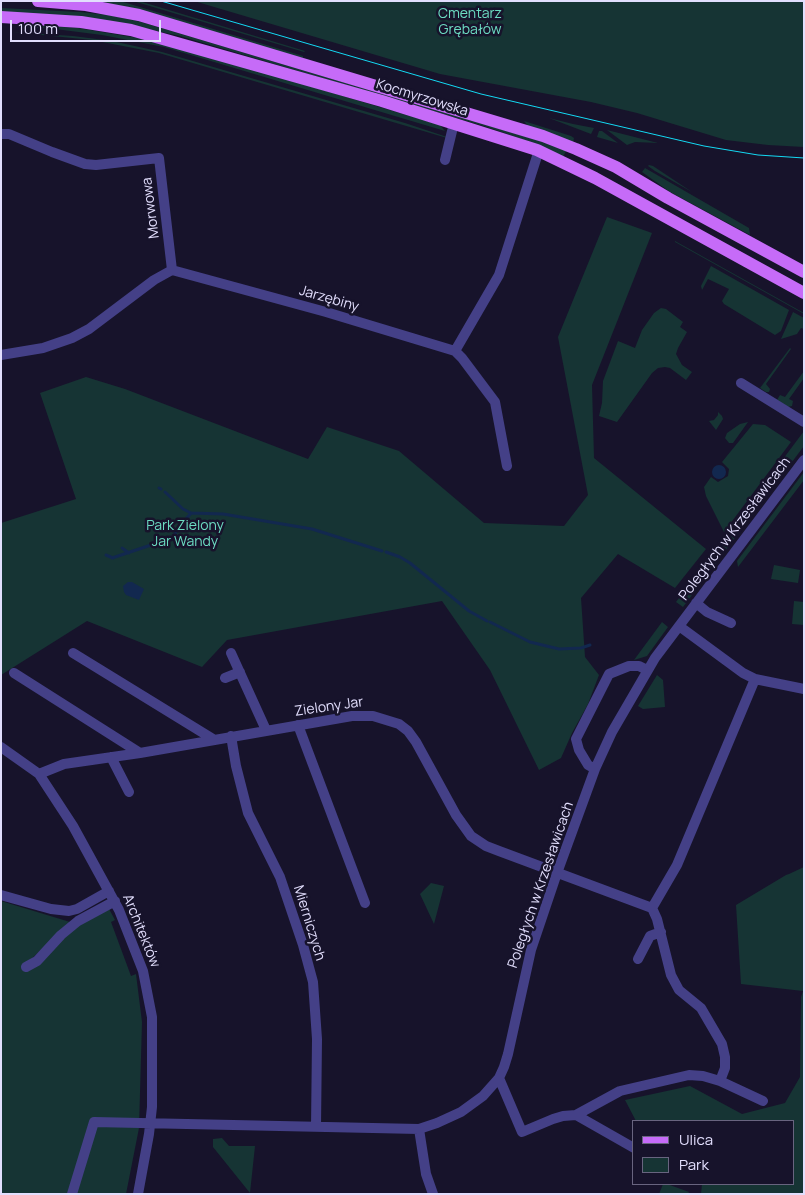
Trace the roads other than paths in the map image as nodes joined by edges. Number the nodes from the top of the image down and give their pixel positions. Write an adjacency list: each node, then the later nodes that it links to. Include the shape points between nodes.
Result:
1 (38, 1): 8 (main road, Kocmyrzowska, via 86,5 139,15 542,136 616,167)
2 (1, 17): 3 (main road, Kocmyrzowska, via 81,22 132,30)
3 (454, 123): 5 (main road, Kocmyrzowska); 6 (street)
4 (1, 134): 7 (street, Morwowa, via 9,134 85,164 159,158)
5 (539, 150): 9 (main road, Kocmyrzowska); 10 (street, via 499,275)
6 (445, 160)
7 (172, 270): 10 (street, Jarzębiny); 11 (street, via 72,338 43,348)
8 (804, 272)
9 (804, 294)
10 (454, 351): 15 (street, via 495,402)
11 (1, 354)
12 (742, 382): 13 (street)
13 (804, 422)
14 (804, 460): 16 (street, Poległych w Krzesławicach)
15 (507, 466)
16 (696, 603): 17 (street); 18 (street, Poległych w Krzesławicach)
17 (731, 623)
18 (679, 626): 21 (street, Poległych w Krzesławicach); 25 (street, via 742,673)
19 (231, 652): 22 (street)
20 (73, 653): 30 (street)
21 (647, 670): 34 (street, Poległych w Krzesławicach); 34 (street, via 629,666 609,674 576,739 588,765)
22 (240, 672): 24 (street); 28 (street)
23 (14, 674): 32 (street)
24 (225, 678)
25 (755, 678): 26 (street); 42 (street, via 678,865)
26 (804, 689)
27 (298, 725): 28 (street, Zielony Jar); 37 (street, Zielony Jar, via 363,715 399,724 416,742 456,816 471,836 486,846); 41 (street)
28 (266, 730): 29 (street, Zielony Jar)
29 (231, 736): 30 (street, Zielony Jar); 51 (street, Mierniczych, via 248,813 280,877 313,982 317,1039)
30 (213, 740): 32 (street, Zielony Jar)
31 (1, 747): 35 (street, Architektów)
32 (140, 753): 33 (street, Zielony Jar)
33 (111, 757): 35 (street, Zielony Jar, via 64,764); 36 (street)
34 (595, 770): 37 (street, Poległych w Krzesławicach)
35 (39, 774): 38 (street, Architektów)
36 (129, 792)
37 (557, 873): 42 (street, Zielony Jar); 46 (street, Poległych w Krzesławicach, via 531,950 508,1054)
38 (109, 891): 39 (street, via 69,911); 40 (street, Architektów)
39 (1, 894)
40 (115, 901): 45 (street, via 78,921 61,934 37,961); 50 (street, Architektów, via 144,971 152,1017)
41 (365, 903)
42 (652, 908): 43 (street)
43 (661, 932): 44 (street, via 650,936); 47 (street, via 671,975 679,990 701,1008 722,1044 726,1068)
44 (638, 958)
45 (26, 967)
46 (499, 1078): 49 (street, via 522,1132 553,1119); 52 (street, Poległych w Krzesławicach, via 483,1096 461,1112)
47 (720, 1081): 48 (street); 49 (street, via 689,1075 669,1078 620,1091)
48 (763, 1101)
49 (576, 1115): 53 (street)
50 (151, 1124): 51 (street, Poległych w Krzesławicach); 54 (street, Poległych w Krzesławicach, via 94,1122); 55 (street, Architektów)
51 (316, 1127): 52 (street, Poległych w Krzesławicach)
52 (419, 1129): 56 (street, via 426,1174)
53 (632, 1147)
54 (72, 1194)
55 (138, 1194)
56 (433, 1194)

